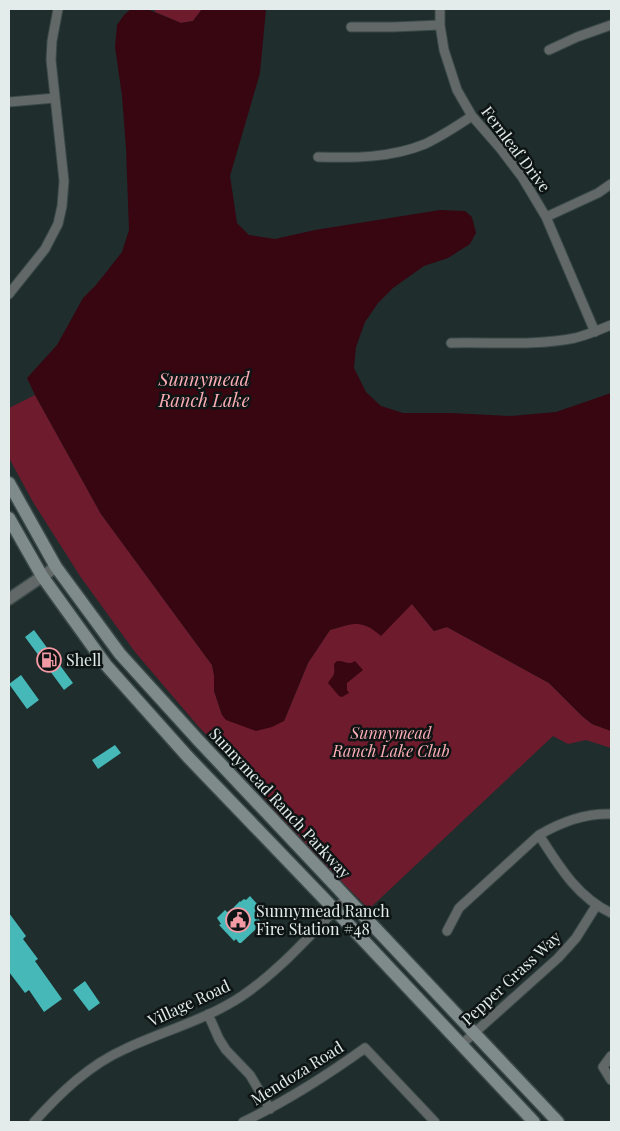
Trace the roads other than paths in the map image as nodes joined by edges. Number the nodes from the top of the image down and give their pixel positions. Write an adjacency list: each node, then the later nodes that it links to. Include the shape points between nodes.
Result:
1 (58, 9): 7 (street, via 51,60)
2 (440, 9): 4 (street, Fernleaf Drive)
3 (611, 24): 6 (street)
4 (440, 25): 5 (street); 9 (street, Fernleaf Drive, via 457,90)
5 (351, 27)
6 (549, 50)
7 (55, 98): 8 (street); 14 (street, via 64,181 62,206 58,224 46,248)
8 (9, 102)
9 (472, 116): 10 (street, via 440,136 409,149 353,158); 12 (street, Fernleaf Drive, via 500,148)
10 (318, 157)
11 (611, 184): 12 (street)
12 (546, 217): 17 (street, Fernleaf Drive)
13 (9, 278): 14 (street)
14 (16, 284): 15 (street)
15 (9, 294)
16 (611, 325): 17 (street)
17 (595, 332): 18 (street, via 574,338 531,342)
18 (451, 342)
19 (9, 483): 21 (main road, Sunnymead Ranch Parkway)
20 (9, 518): 22 (main road, Sunnymead Ranch Parkway)
21 (56, 567): 22 (street); 26 (main road, Sunnymead Ranch Parkway, via 120,654)
22 (42, 576): 23 (street); 28 (main road, Sunnymead Ranch Parkway, via 106,665 188,757)
23 (9, 599)
24 (611, 814): 25 (street, via 570,820)
25 (539, 835): 27 (street, via 564,873); 30 (street, via 459,908)
26 (348, 898): 28 (street, Village Road); 32 (main road, Sunnymead Ranch Parkway)
27 (596, 906): 29 (street); 32 (street, Pepper Grass Way, via 576,938 558,958)
28 (335, 910): 31 (street, Village Road, via 271,974); 33 (main road, Sunnymead Ranch Parkway)
29 (611, 914)
30 (447, 931)
31 (208, 1014): 36 (street, via 226,1050 250,1076); 37 (street, Village Road, via 122,1050 100,1063 69,1085)
32 (475, 1033): 33 (street, Pepper Grass Way); 41 (main road, Sunnymead Ranch Parkway)
33 (462, 1044): 40 (main road, Sunnymead Ranch Parkway)
34 (611, 1056): 35 (street, via 603,1067)
35 (611, 1080)
36 (270, 1109): 38 (street, Mendoza Road); 39 (street, Mendoza Road, via 320,1080 364,1048)
37 (34, 1122)
38 (244, 1122)
39 (435, 1122)
40 (534, 1122)
41 (558, 1122)

